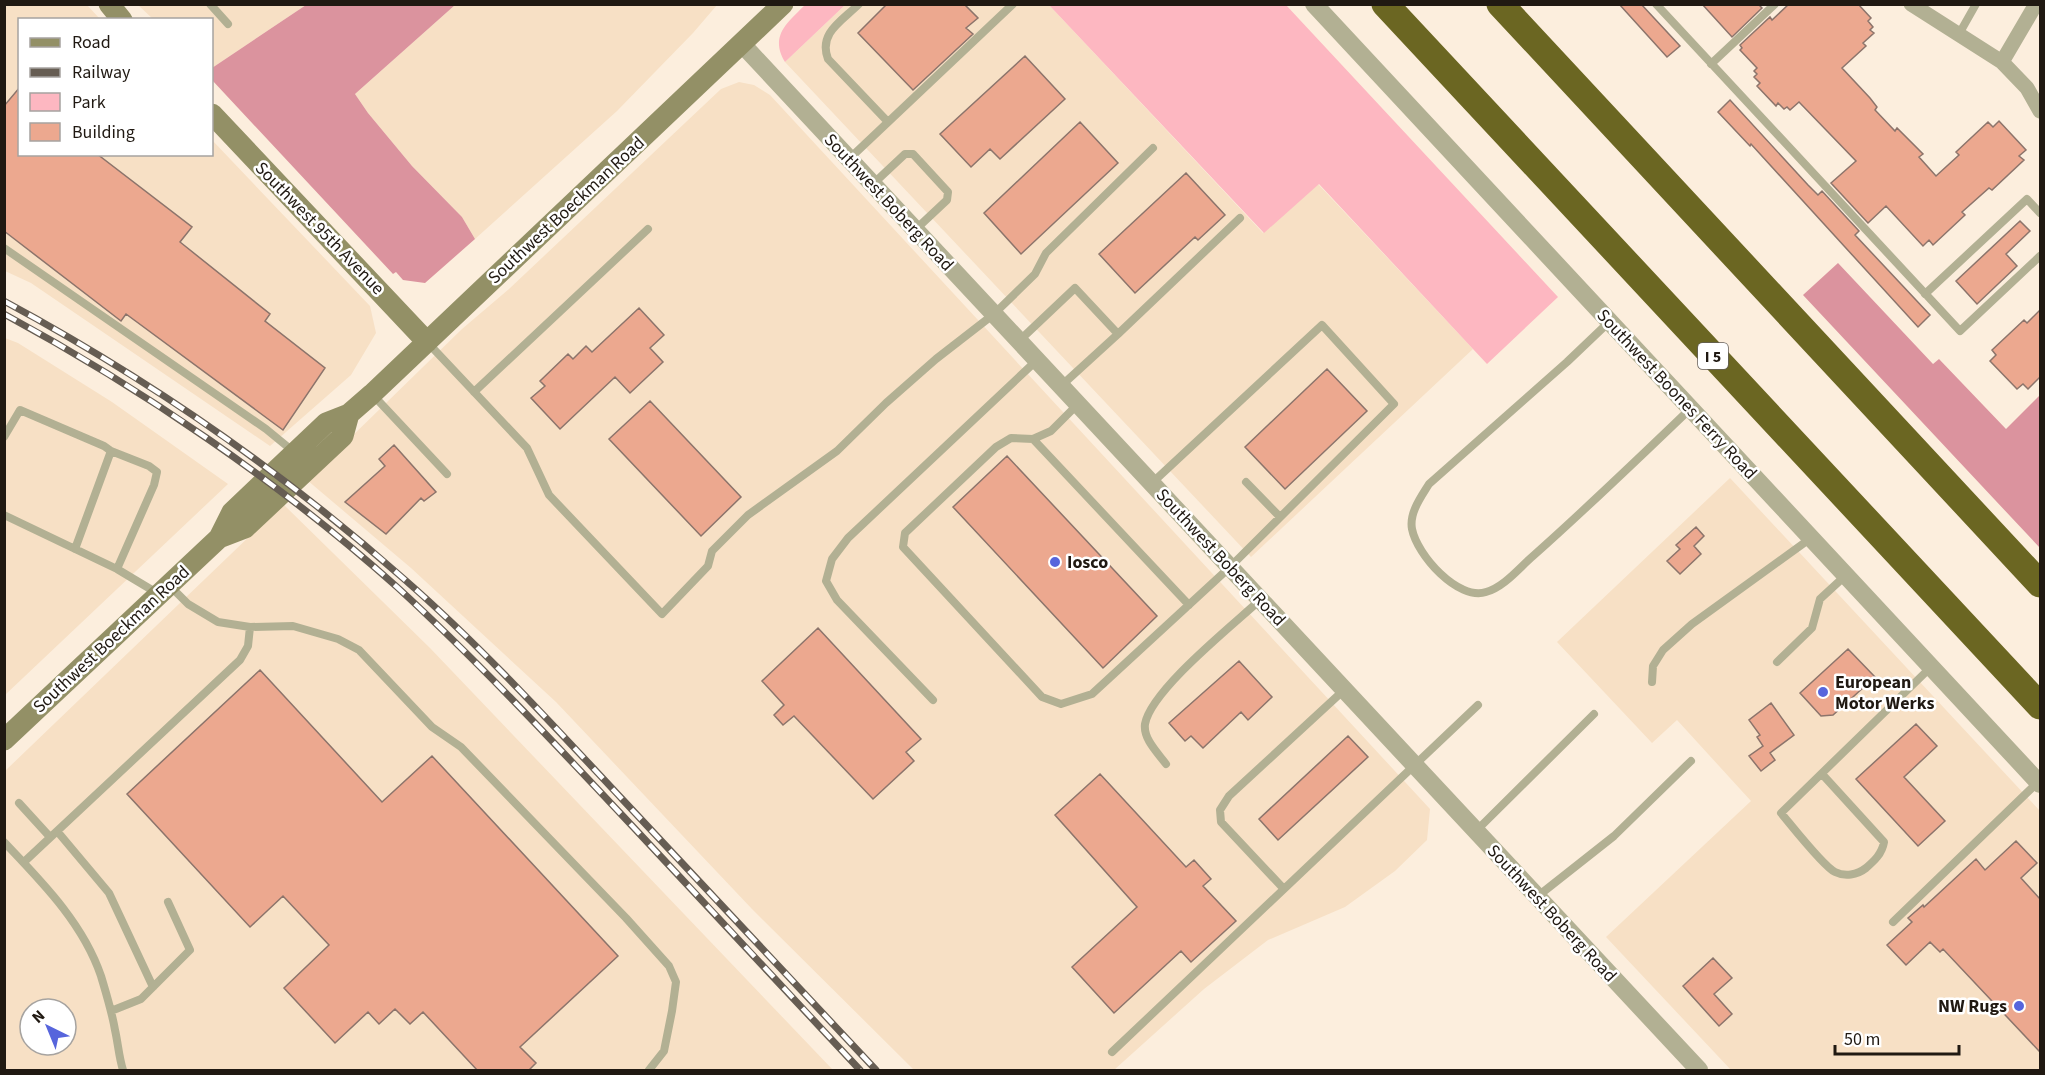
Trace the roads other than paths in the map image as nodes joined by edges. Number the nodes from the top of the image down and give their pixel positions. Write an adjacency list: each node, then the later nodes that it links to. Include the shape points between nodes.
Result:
1 (109, 4): 14 (main road)
2 (210, 4): 15 (lane)
3 (783, 4): 17 (main road, Southwest Boeckman Road)
4 (859, 4): 22 (lane, via 831,32 824,50)
5 (1013, 4): 22 (lane)
6 (1314, 4): 34 (street, Southwest Boones Ferry Road)
7 (1385, 4): 71 (highway, I 5)
8 (1500, 4): 60 (highway)
9 (1656, 4): 19 (lane)
10 (1775, 4): 19 (lane)
11 (1911, 4): 16 (street)
12 (1976, 4): 16 (lane)
13 (2036, 4): 18 (street)
14 (120, 18)
15 (228, 24)
16 (1959, 34): 18 (street)
17 (742, 44): 24 (street, Southwest Boberg Road); 37 (main road, Southwest Boeckman Road)
18 (2002, 62): 20 (street, via 2027,88)
19 (1711, 64): 32 (lane)
20 (2040, 111)
21 (213, 115): 37 (main road, Southwest 95th Avenue)
22 (888, 122): 24 (lane)
23 (1153, 148): 33 (lane, via 1046,253 1035,274)
24 (849, 159): 25 (street, Southwest Boberg Road)
25 (873, 184): 29 (street, Southwest Boberg Road); 29 (lane, via 905,154 913,154 948,192 947,200)
26 (2040, 213): 32 (lane, via 2027,199)
27 (1240, 218): 35 (lane)
28 (648, 229): 40 (lane)
29 (915, 230): 33 (street, Southwest Boberg Road)
30 (4, 248): 48 (lane)
31 (2040, 256): 32 (lane, via 1960,331)
32 (1925, 294)
33 (994, 314): 36 (street, Southwest Boberg Road); 40 (lane, via 936,359 837,451 748,515 712,551 708,566 662,614 549,495 527,448)
34 (1609, 322): 43 (street, Southwest Boones Ferry Road); 43 (lane, via 1429,484 1414,507 1411,528 1419,549 1434,567 1469,592 1486,593 1502,584)
35 (1118, 334): 36 (lane, via 1076,288); 39 (lane)
36 (1019, 341): 38 (street, Southwest Boberg Road)
37 (427, 342): 40 (lane); 41 (main road, Southwest Boeckman Road)
38 (1037, 360): 39 (street, Southwest Boberg Road); 69 (lane, via 848,538 832,559 826,581 837,600)
39 (1061, 386): 42 (street, Southwest Boberg Road)
40 (474, 392)
41 (372, 394): 44 (main road, Southwest Boeckman Road); 49 (lane)
42 (1078, 404): 46 (lane, via 1050,430); 51 (street, Southwest Boberg Road)
43 (1691, 408): 55 (street, Southwest Boones Ferry Road)
44 (349, 414): 48 (main road, Southwest Boeckman Road, via 326,423); 54 (main road, Southwest Boeckman Road, via 343,436 245,528)
45 (4, 437): 47 (lane, via 20,410)
46 (1033, 439): 63 (lane); 63 (lane, via 1011,438 996,447 905,532 903,547 1042,697 1061,704 1092,694)
47 (111, 451): 56 (lane); 58 (lane, via 158,472)
48 (295, 453): 54 (main road, Southwest Boeckman Road, via 232,512)
49 (447, 474)
50 (1246, 482): 53 (lane)
51 (1152, 483): 53 (lane, via 1322,325 1394,404); 57 (street, Southwest Boberg Road)
52 (4, 515): 56 (lane)
53 (1280, 517): 57 (lane)
54 (219, 538): 61 (main road, Southwest Boeckman Road)
55 (1812, 538): 59 (street, Southwest Boones Ferry Road); 67 (lane, via 1692,624 1663,650 1653,666)
56 (75, 549): 58 (lane)
57 (1230, 567): 62 (street, Southwest Boberg Road); 63 (lane)
58 (117, 569): 61 (lane)
59 (1846, 575): 65 (lane, via 1820,599 1812,628); 66 (street, Southwest Boones Ferry Road)
60 (2040, 584)
61 (164, 589): 64 (lane, via 218,622); 73 (main road, Southwest Boeckman Road)
62 (1260, 600): 68 (street, Southwest Boberg Road); 75 (lane, via 1169,683 1150,711 1145,726 1147,738)
63 (1188, 605)
64 (250, 627): 81 (lane, via 248,646 240,660); 92 (lane, via 292,626 338,639 359,650 432,727 462,747 626,918 669,966 676,982 664,1051)
65 (1777, 662)
66 (1932, 666): 77 (lane); 78 (street, Southwest Boones Ferry Road)
67 (1652, 682)
68 (1344, 690): 76 (street, Southwest Boberg Road); 84 (lane, via 1229,796 1220,810 1221,822)
69 (933, 700)
70 (1478, 705): 76 (lane)
71 (2040, 706)
72 (1594, 714): 80 (lane)
73 (4, 740)
74 (1691, 762): 85 (lane, via 1614,836)
75 (1166, 764)
76 (1413, 764): 80 (street, Southwest Boberg Road); 84 (lane)
77 (1821, 774): 77 (lane, via 1781,813 1832,871 1853,875 1862,872 1883,850 1884,842)
78 (2039, 783): 87 (lane)
79 (19, 803): 81 (lane)
80 (1476, 831): 85 (street, Southwest Boberg Road)
81 (53, 834): 83 (lane); 88 (lane, via 109,893)
82 (4, 842): 83 (lane)
83 (24, 862): 89 (lane, via 66,911 87,944)
84 (1283, 888): 90 (lane)
85 (1537, 897): 93 (street, Southwest Boberg Road)
86 (168, 902): 88 (lane, via 189,950)
87 (1893, 922)
88 (153, 987): 89 (lane, via 141,999)
89 (111, 1011): 91 (lane)
90 (1112, 1052)
91 (123, 1071)
92 (649, 1071)
93 (1699, 1071)

